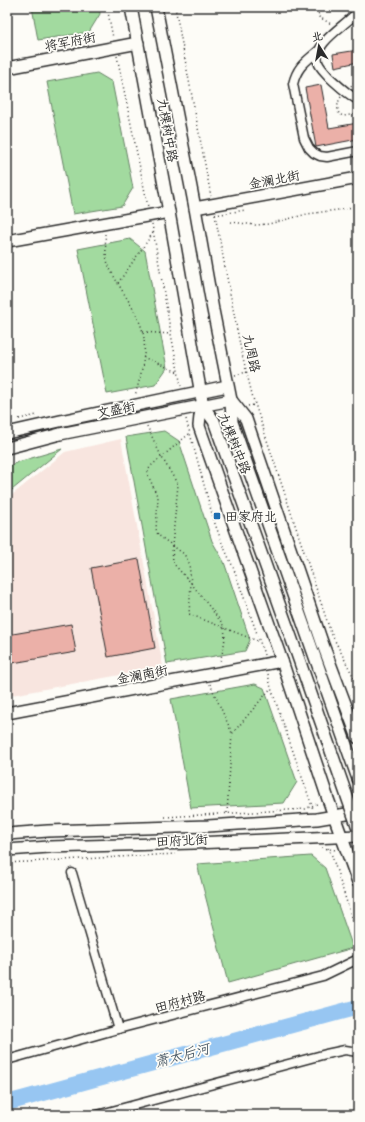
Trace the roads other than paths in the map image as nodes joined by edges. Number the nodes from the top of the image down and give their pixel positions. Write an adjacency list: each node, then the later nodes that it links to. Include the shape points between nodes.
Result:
1 (131, 7): 4 (main road, 九棵树中路)
2 (156, 7): 10 (main road, 九棵树中路)
3 (358, 11): 5 (street, via 324,42)
4 (138, 43): 6 (main road, 将军府街); 11 (main road, 九棵树中路)
5 (318, 51): 7 (street, via 317,60 320,67 345,92); 8 (street, via 300,67 294,84 306,143 320,156)
6 (7, 68)
7 (358, 100)
8 (358, 151)
9 (358, 178): 10 (main road, 金澜北街)
10 (195, 208): 13 (main road, 九棵树中路)
11 (169, 212): 12 (main road); 14 (main road, 九棵树中路)
12 (7, 241)
13 (227, 386): 14 (main road, 文盛街); 15 (main road, 九棵树中路)
14 (201, 392): 16 (main road, 九棵树中路); 17 (main road, 文盛街)
15 (231, 400): 16 (main road, 文盛街); 21 (main road, via 246,418); 22 (main road, 九棵树中路, via 232,422)
16 (203, 406): 18 (main road, 文盛街, via 60,434); 19 (main road, via 199,426); 25 (main road, 九棵树中路, bridge, via 214,421)
17 (7, 433)
18 (7, 448)
19 (282, 661): 20 (main road, 金澜南街); 24 (main road)
20 (7, 713)
21 (358, 738)
22 (358, 779)
23 (358, 812): 24 (main road, 田府北街)
24 (334, 816): 26 (main road, 田府北街, via 208,826); 27 (main road)
25 (358, 828)
26 (7, 834)
27 (342, 836): 28 (main road, 田府北街); 29 (main road, 田府北街); 31 (main road)
28 (358, 836)
29 (7, 850)
30 (72, 872): 33 (street)
31 (358, 882)
32 (358, 959): 33 (street, 田府村路, via 323,976)
33 (118, 1029): 35 (street, 田府村路)
34 (358, 1052): 36 (street, via 344,1050 326,1054)
35 (7, 1060)
36 (96, 1115)

